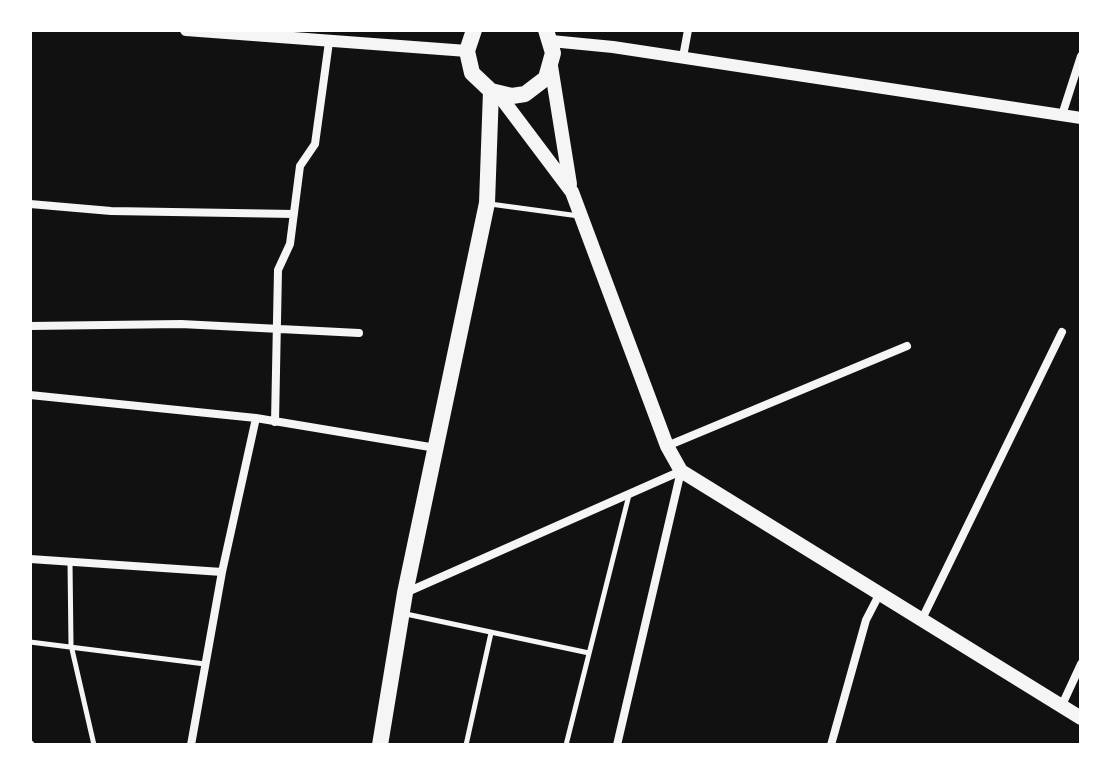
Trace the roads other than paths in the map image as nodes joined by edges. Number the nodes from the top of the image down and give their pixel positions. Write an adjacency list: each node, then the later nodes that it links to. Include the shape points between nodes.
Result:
1 (186, 30): 5 (street)
2 (688, 30): 7 (street)
3 (549, 35): 7 (street); 8 (main road)
4 (470, 37): 5 (street); 9 (main road, via 472,73)
5 (329, 42): 15 (street, via 315,144 300,166)
6 (1081, 56): 10 (street)
7 (683, 57): 10 (street)
8 (551, 66): 9 (main road, via 546,78 525,94); 12 (main road)
9 (495, 93): 12 (main road); 13 (main road)
10 (1062, 115): 11 (street)
11 (1081, 118)
12 (572, 192): 16 (main road)
13 (487, 203): 16 (lane); 26 (main road)
14 (30, 204): 15 (street)
15 (294, 214): 18 (street, via 290,244 278,270)
16 (584, 217): 25 (main road)
17 (30, 326): 18 (street)
18 (276, 329): 20 (street); 24 (street)
19 (1062, 332): 35 (street)
20 (359, 333)
21 (907, 346): 25 (street)
22 (30, 395): 23 (street)
23 (256, 418): 24 (street); 31 (street)
24 (275, 422): 26 (street)
25 (667, 446): 27 (main road)
26 (436, 448): 32 (main road)
27 (681, 471): 28 (street); 33 (main road); 49 (street)
28 (630, 494): 32 (street); 39 (lane)
29 (30, 559): 30 (street)
30 (70, 562): 31 (street); 38 (lane)
31 (222, 572): 40 (street)
32 (405, 593): 34 (main road)
33 (880, 593): 35 (main road); 50 (street, via 866,620)
34 (402, 614): 36 (lane); 46 (main road)
35 (922, 619): 42 (main road)
36 (491, 632): 39 (lane); 47 (lane)
37 (30, 642): 38 (lane)
38 (71, 645): 40 (lane); 44 (lane)
39 (589, 653): 48 (lane)
40 (206, 664): 45 (street)
41 (1081, 664): 42 (street)
42 (1062, 705): 43 (main road)
43 (1081, 718)
44 (94, 745)
45 (191, 745)
46 (380, 745)
47 (466, 745)
48 (566, 745)
49 (617, 745)
50 (831, 745)

